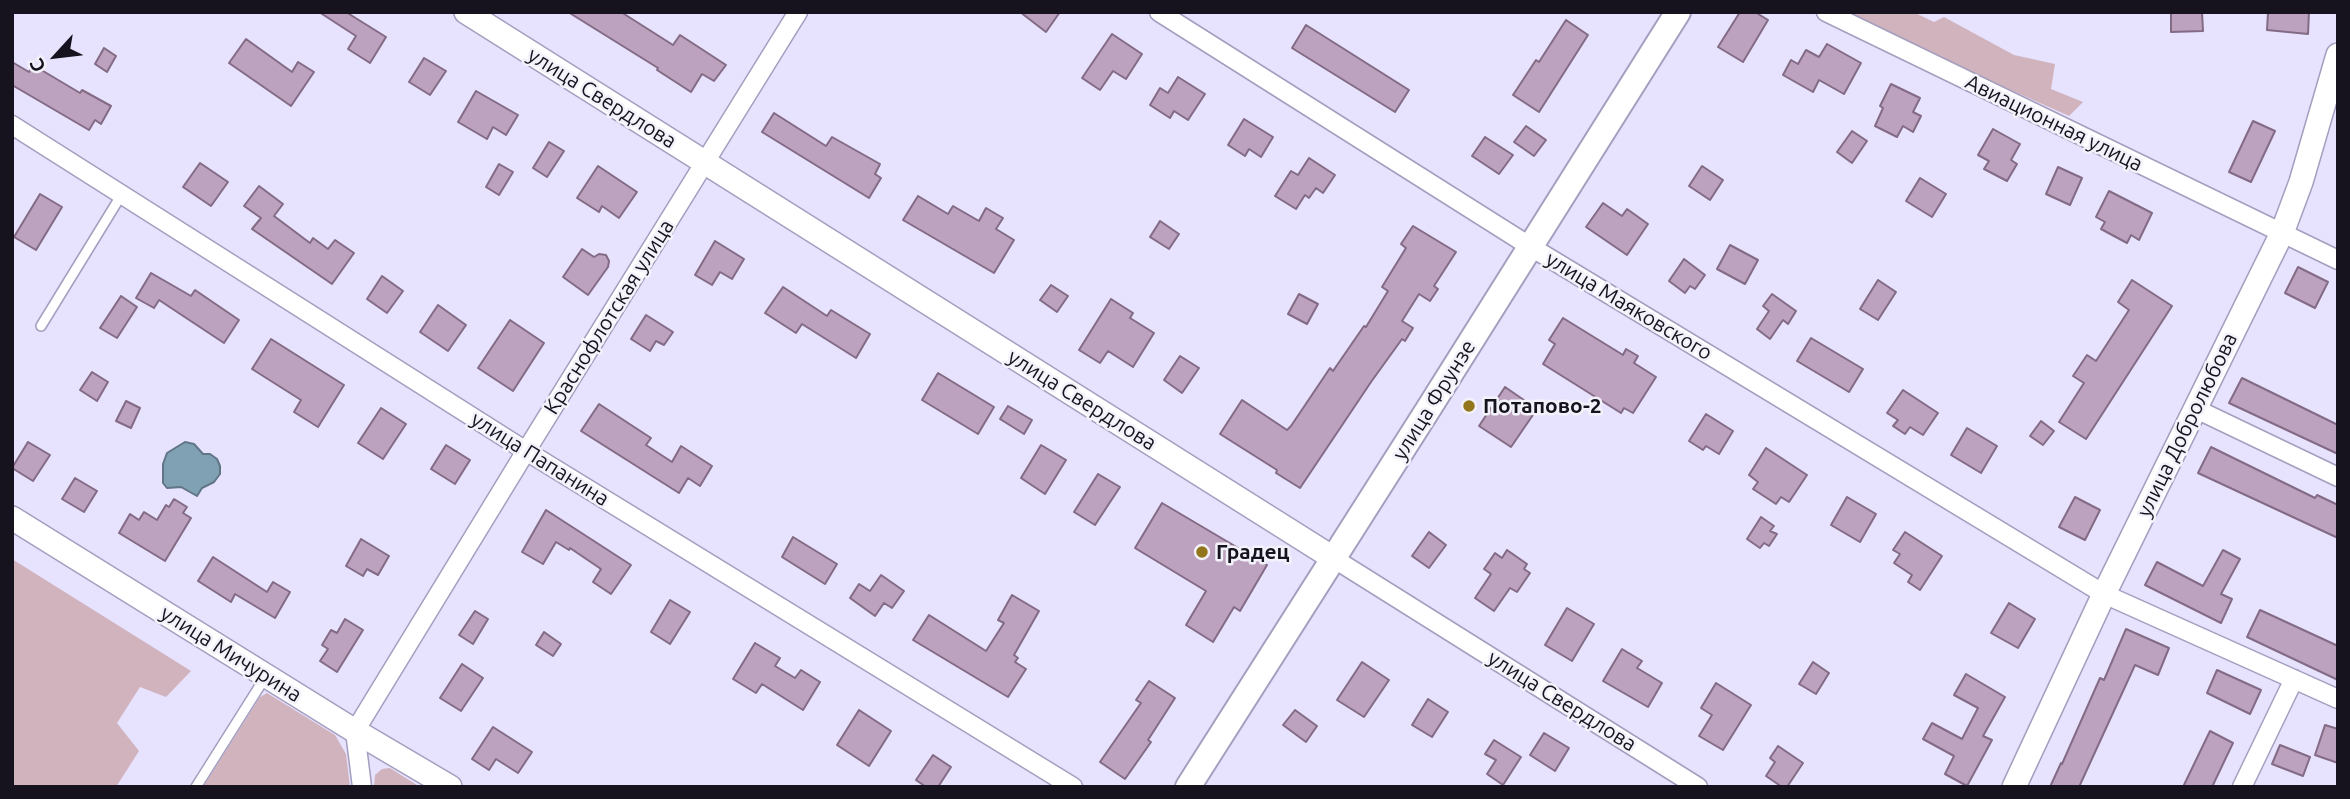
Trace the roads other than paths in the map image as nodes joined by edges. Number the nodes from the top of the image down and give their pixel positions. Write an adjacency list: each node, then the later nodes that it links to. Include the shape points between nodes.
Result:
1 (466, 12): 8 (street, улица Свердлова)
2 (798, 12): 8 (street, Краснофлотская улица)
3 (1159, 12): 11 (street, улица Маяковского)
4 (1678, 12): 11 (main road, улица Фрунзе)
5 (1826, 12): 10 (street, Авиационная улица)
6 (2338, 55): 10 (street, улица Добролюбова)
7 (12, 125): 9 (street, улица Папанина)
8 (704, 163): 15 (street, Краснофлотская улица); 18 (street, улица Свердлова)
9 (122, 194): 13 (lane); 15 (street, улица Папанина)
10 (2281, 233): 12 (street, Авиационная улица); 14 (street, улица Добролюбова)
11 (1531, 247): 18 (main road, улица Фрунзе); 19 (street, улица Маяковского)
12 (2338, 260)
13 (41, 326)
14 (2196, 409): 16 (street); 19 (street, улица Добролюбова)
15 (526, 451): 23 (street, Краснофлотская улица); 27 (street, улица Папанина)
16 (2338, 477)
17 (12, 518): 20 (street, улица Мичурина)
18 (1334, 558): 28 (main road, улица Фрунзе); 29 (street, улица Свердлова)
19 (2104, 594): 21 (street, улица Маяковского); 30 (street, улица Добролюбова)
20 (266, 675): 23 (street, улица Мичурина); 24 (lane)
21 (2294, 679): 22 (street, улица Маяковского); 31 (street)
22 (2338, 699)
23 (355, 731): 25 (street); 26 (street, улица Мичурина)
24 (196, 787)
25 (362, 787)
26 (450, 787)
27 (1073, 787)
28 (1188, 787)
29 (1698, 787)
30 (2014, 787)
31 (2242, 787)

